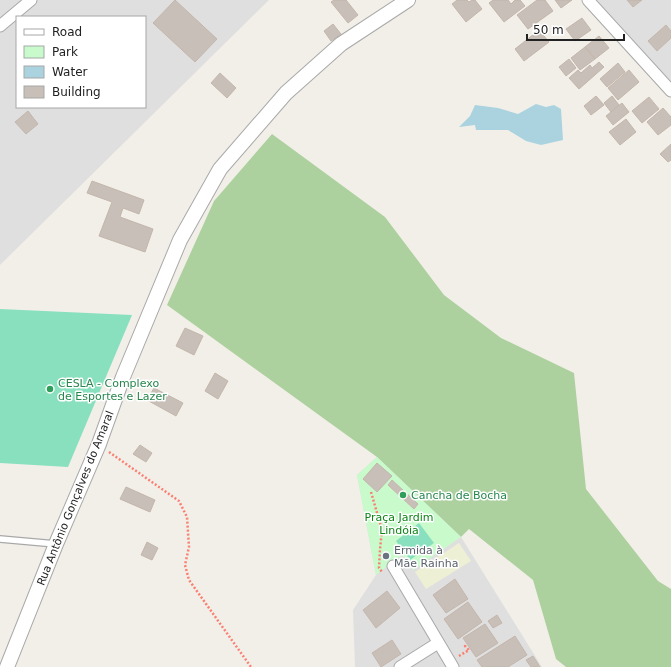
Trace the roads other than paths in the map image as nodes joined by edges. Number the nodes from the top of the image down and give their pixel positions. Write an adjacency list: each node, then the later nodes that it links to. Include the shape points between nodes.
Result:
1 (31, 0): 4 (street)
2 (408, 0): 7 (street, Rua Antônio Gonçalves do Amaral, via 341,44 292,88 220,168 180,240 123,377 99,444)
3 (588, 0): 5 (street)
4 (0, 26)
5 (671, 91)
6 (0, 539): 7 (lane)
7 (56, 544): 11 (street, Rua Antônio Gonçalves do Amaral)
8 (393, 566): 9 (street)
9 (438, 643): 10 (street); 12 (street)
10 (452, 664)
11 (8, 667)
12 (400, 667)

